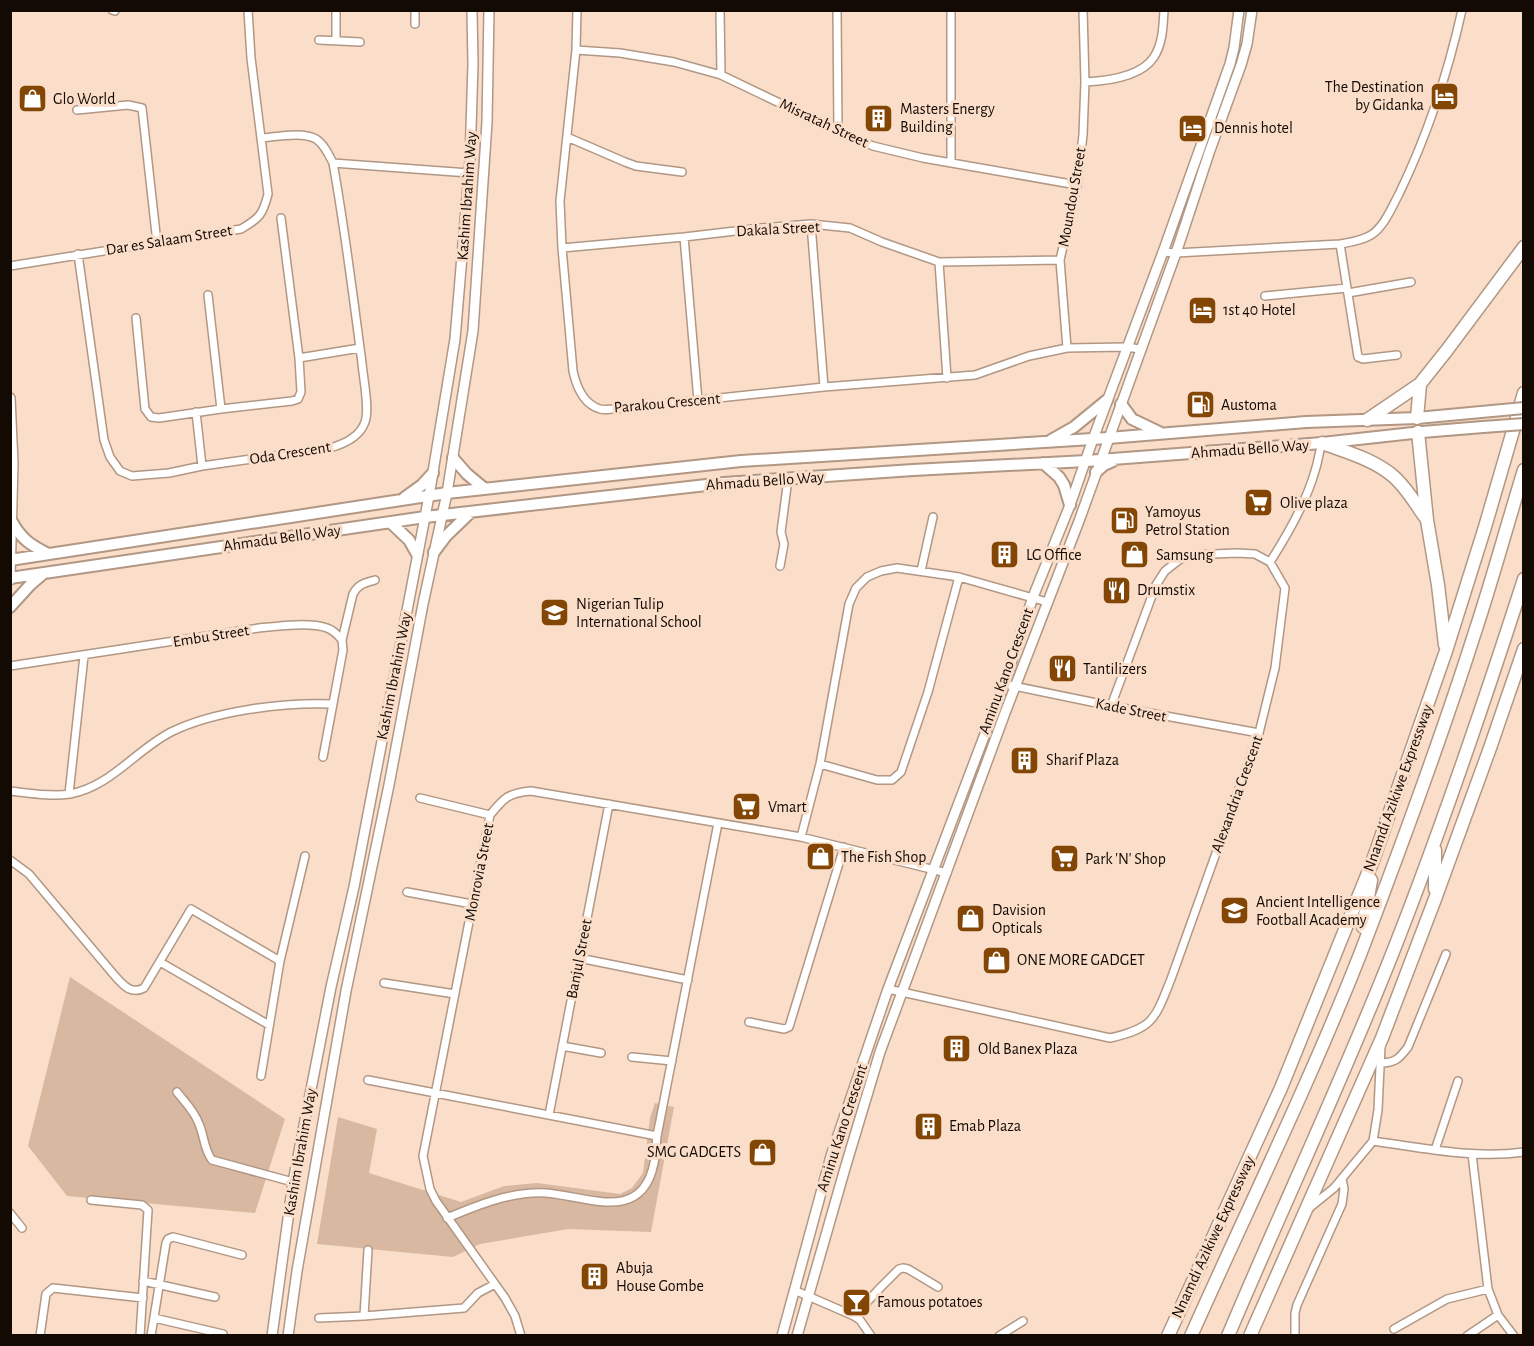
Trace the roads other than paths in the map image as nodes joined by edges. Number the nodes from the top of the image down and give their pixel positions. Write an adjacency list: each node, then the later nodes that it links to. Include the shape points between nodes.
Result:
1 (248, 10): 25 (street, Dar es Salaam Street)
2 (336, 10): 17 (street)
3 (416, 10): 15 (street)
4 (472, 10): 29 (main road, Kashim Ibrahim Way)
5 (489, 10): 76 (main road, Kashim Ibrahim Way, via 487,122 476,292)
6 (577, 10): 19 (street, Parakou Crescent)
7 (720, 10): 20 (street)
8 (837, 10): 23 (street)
9 (951, 10): 26 (street)
10 (1083, 10): 21 (street, Moundou Street)
11 (1164, 10): 21 (street, via 1154,58 1130,74)
12 (1239, 10): 38 (main road, Aminu Kano Crescent, via 1230,64)
13 (1252, 10): 39 (main road, Aminu Kano Crescent, via 1241,65)
14 (1462, 10): 35 (street, via 1433,111 1394,204 1372,235)
15 (415, 24)
16 (319, 40): 17 (street)
17 (336, 40): 18 (street)
18 (360, 42)
19 (576, 50): 20 (street, Misratah Street, via 674,62); 24 (street, Parakou Crescent)
20 (721, 75): 23 (street, Misratah Street)
21 (1085, 82): 30 (street, Moundou Street)
22 (77, 110): 34 (street, via 128,105 142,108)
23 (838, 131): 26 (street, Misratah Street, via 873,146)
24 (567, 137): 28 (street, via 625,162); 37 (street, Parakou Crescent, via 560,201)
25 (261, 138): 27 (street, Oda Crescent, via 316,139); 34 (street, Dar es Salaam Street, via 268,194 256,220 242,229)
26 (951, 163): 30 (street, Misratah Street)
27 (333, 164): 29 (street); 50 (street, Oda Crescent)
28 (682, 172)
29 (469, 173): 84 (main road, Kashim Ibrahim Way, via 455,339)
30 (1077, 184): 41 (street, Moundou Street)
31 (281, 218): 54 (street)
32 (811, 225): 33 (street, Dakala Street); 42 (street, Dakala Street, via 850,228); 57 (street)
33 (684, 237): 37 (street, Dakala Street); 61 (street)
34 (157, 243): 40 (street, Dar es Salaam Street)
35 (1340, 244): 39 (street); 45 (street)
36 (1524, 247): 56 (highway)
37 (562, 248): 61 (street, Parakou Crescent, via 573,371 585,400 598,408 614,409)
38 (1163, 252): 39 (street); 49 (main road, Aminu Kano Crescent)
39 (1176, 253): 52 (main road, Aminu Kano Crescent)
40 (78, 254): 43 (street, Dar es Salaam Street); 81 (street, Oda Crescent, via 104,440 110,457 120,471 132,476)
41 (1060, 260): 42 (street, Dakala Street); 51 (street, Moundou Street)
42 (939, 262): 55 (street)
43 (10, 266)
44 (1412, 282): 45 (street)
45 (1348, 290): 47 (street); 53 (street, via 1359,358)
46 (208, 295): 64 (street)
47 (1265, 296)
48 (136, 318): 65 (street, via 146,409 151,417)
49 (1126, 347): 51 (street, Parakou Crescent); 52 (street, Parakou Crescent); 60 (main road, Aminu Kano Crescent)
50 (360, 348): 54 (street); 81 (street, Oda Crescent, via 367,408 365,422 347,443)
51 (1067, 348): 55 (street, Parakou Crescent, via 1029,356 975,375)
52 (1140, 349): 62 (main road, Aminu Kano Crescent)
53 (1397, 355)
54 (299, 358): 64 (street, via 298,399)
55 (947, 378): 57 (street, Parakou Crescent)
56 (1420, 384): 66 (highway); 67 (highway)
57 (824, 387): 61 (street, Parakou Crescent)
58 (1524, 393): 115 (highway, Nnamdi Azikiwe Expressway)
59 (10, 398): 69 (main road)
60 (1107, 400): 73 (main road, Aminu Kano Crescent); 74 (main road)
61 (698, 401)
62 (1121, 404): 71 (main road, via 1132,419); 72 (main road, Aminu Kano Crescent)
63 (1524, 408): 66 (main road, Ahmadu Bello Way, bridge)
64 (221, 409): 65 (street)
65 (196, 412): 81 (street)
66 (1417, 418): 67 (main road, Ahmadu Bello Way)
67 (1367, 420): 71 (main road, Ahmadu Bello Way)
68 (1524, 424): 70 (main road, Ahmadu Bello Way, bridge)
69 (11, 425): 96 (main road)
70 (1418, 432): 75 (main road, Ahmadu Bello Way); 95 (highway)
71 (1162, 434): 72 (main road, Ahmadu Bello Way)
72 (1108, 438): 73 (main road, Ahmadu Bello Way); 78 (main road, Aminu Kano Crescent)
73 (1093, 439): 74 (main road, Ahmadu Bello Way); 79 (main road, Aminu Kano Crescent)
74 (1048, 442): 86 (main road, Ahmadu Bello Way, via 741,461)
75 (1322, 443): 77 (main road, Ahmadu Bello Way); 95 (highway, via 1354,454 1393,476); 102 (street, via 1305,496)
76 (453, 458): 86 (main road); 87 (main road, Kashim Ibrahim Way)
77 (1117, 459): 78 (main road, Ahmadu Bello Way); 83 (main road)
78 (1100, 460): 79 (main road, Ahmadu Bello Way); 83 (main road, Aminu Kano Crescent)
79 (1086, 461): 80 (main road, Ahmadu Bello Way); 90 (main road, Aminu Kano Crescent)
80 (1043, 463): 85 (main road, Ahmadu Bello Way); 90 (main road, via 1059,477)
81 (202, 466)
82 (1524, 470): 142 (highway, Nnamdi Azikiwe Expressway, via 1475,635)
83 (1096, 472): 111 (main road, Aminu Kano Crescent)
84 (433, 473): 88 (main road, Kashim Ibrahim Way); 89 (main road)
85 (788, 478): 91 (main road, Ahmadu Bello Way); 103 (street)
86 (485, 489): 87 (main road, Ahmadu Bello Way)
87 (447, 493): 88 (main road, Ahmadu Bello Way); 92 (main road, Kashim Ibrahim Way)
88 (429, 496): 89 (main road, Ahmadu Bello Way); 93 (main road, Kashim Ibrahim Way)
89 (402, 500): 99 (main road, Ahmadu Bello Way)
90 (1070, 505): 110 (main road, Aminu Kano Crescent)
91 (471, 512): 92 (main road, Ahmadu Bello Way); 98 (main road)
92 (442, 515): 93 (main road, Ahmadu Bello Way); 98 (main road, Kashim Ibrahim Way)
93 (425, 517): 97 (main road, Ahmadu Bello Way); 100 (main road, Kashim Ibrahim Way)
94 (933, 517): 104 (street)
95 (1427, 520): 115 (highway)
96 (12, 522): 99 (main road, via 29,544); 101 (main road)
97 (390, 522): 100 (main road); 105 (main road, Ahmadu Bello Way)
98 (434, 552): 201 (main road, Kashim Ibrahim Way, via 346,991)
99 (48, 554): 101 (main road, Ahmadu Bello Way)
100 (417, 554): 172 (main road, Kashim Ibrahim Way)
101 (11, 560): 107 (main road)
102 (1270, 562): 121 (street, via 1255,554 1190,555 1165,571 1156,585); 122 (street, Alexandria Crescent, via 1285,588 1275,668)
103 (780, 566)
104 (921, 571): 106 (street); 124 (street, via 881,571 856,588 849,604)
105 (45, 573): 107 (main road, Ahmadu Bello Way); 112 (main road)
106 (959, 577): 110 (street); 124 (street, via 902,772 892,780 877,780)
107 (11, 579)
108 (1524, 579): 132 (highway)
109 (375, 580): 113 (street, via 356,588)
110 (1033, 597): 111 (street); 118 (main road, Aminu Kano Crescent)
111 (1047, 602): 119 (main road, Aminu Kano Crescent)
112 (10, 607)
113 (342, 640): 116 (street, Embu Street, via 326,627 295,625); 120 (street)
114 (1524, 648): 140 (highway)
115 (1446, 651): 136 (highway, Nnamdi Azikiwe Expressway)
116 (84, 656): 117 (street, Embu Street); 126 (street)
117 (10, 666)
118 (1004, 684): 119 (street, Kade Street); 137 (main road, Aminu Kano Crescent)
119 (1016, 686): 121 (street, Kade Street); 138 (main road, Aminu Kano Crescent)
120 (332, 704): 123 (street); 126 (street, via 260,709 195,722 149,746 104,780)
121 (1111, 706): 122 (street, Kade Street)
122 (1259, 733): 150 (street, Alexandria Crescent, via 1171,979 1158,1011 1143,1027 1110,1038)
123 (323, 757)
124 (820, 764): 131 (street)
125 (10, 791): 126 (street)
126 (69, 794)
127 (420, 798): 129 (street)
128 (609, 804): 129 (street, Monrovia Street, via 531,791 515,793); 130 (street, Monrovia Street); 144 (street, Banjul Street)
129 (490, 815): 141 (street, Monrovia Street)
130 (718, 823): 131 (street, Monrovia Street); 147 (street)
131 (801, 837): 133 (street, Monrovia Street)
132 (1435, 841): 140 (highway); 209 (highway, via 1351,1055)
133 (844, 847): 137 (street, Monrovia Street); 152 (street, via 789,1027)
134 (305, 856): 145 (street)
135 (10, 860): 146 (street, via 29,874 128,989 144,988)
136 (1372, 863): 142 (highway); 207 (highway, Nnamdi Azikiwe Expressway, via 1281,1089)
137 (933, 868): 138 (street, Monrovia Street); 149 (main road, Aminu Kano Crescent)
138 (947, 873): 150 (main road, Aminu Kano Crescent)
139 (407, 892): 141 (street)
140 (1435, 899): 154 (highway)
141 (472, 904): 151 (street, Monrovia Street)
142 (1360, 952): 208 (highway, Nnamdi Azikiwe Expressway, via 1295,1107)
143 (1446, 954): 159 (street, via 1408,1047 1391,1063)
144 (579, 958): 147 (street); 155 (street, Banjul Street)
145 (280, 961): 146 (street, via 191,909); 153 (street)
146 (160, 962): 153 (street)
147 (688, 980): 158 (street)
148 (384, 983): 151 (street)
149 (888, 989): 150 (street, Alexandria Crescent); 185 (main road, Aminu Kano Crescent, via 831,1156)
150 (903, 993): 186 (main road, Aminu Kano Crescent, via 880,1052)
151 (455, 994): 164 (street, Monrovia Street)
152 (749, 1022)
153 (269, 1025): 160 (street)
154 (1382, 1038): 159 (street); 175 (highway)
155 (562, 1046): 156 (street); 165 (street, Banjul Street)
156 (601, 1053)
157 (632, 1057): 158 (street)
158 (672, 1061): 166 (street)
159 (1380, 1063): 167 (street)
160 (261, 1076)
161 (368, 1080): 164 (street)
162 (1458, 1081): 168 (street)
163 (177, 1092): 172 (street, via 199,1123 212,1160)
164 (435, 1093): 165 (street); 176 (street, Monrovia Street, via 423,1156 430,1189)
165 (549, 1115): 166 (street)
166 (657, 1136): 176 (street, via 649,1180 632,1199 619,1203 545,1193 522,1194)
167 (1373, 1141): 168 (street); 171 (street)
168 (1436, 1150): 170 (street)
169 (1524, 1152): 170 (street)
170 (1472, 1155): 184 (street)
171 (1342, 1179): 175 (street); 211 (street, via 1342,1204 1297,1305)
172 (293, 1182): 200 (main road, Kashim Ibrahim Way)
173 (91, 1200): 180 (street, via 142,1205 148,1210)
174 (10, 1213): 177 (street)
175 (1304, 1213): 210 (highway)
176 (447, 1218): 182 (street, Monrovia Street)
177 (22, 1228)
178 (368, 1250): 190 (street)
179 (242, 1255): 181 (street, via 173,1237 166,1242)
180 (143, 1281): 181 (street); 188 (street)
181 (159, 1284): 187 (street); 192 (street)
182 (495, 1284): 190 (street, via 478,1293 464,1308); 202 (street, Monrovia Street, via 515,1316)
183 (938, 1287): 191 (street, via 908,1269 899,1269)
184 (1488, 1289): 189 (street); 195 (street, via 1447,1299)
185 (794, 1290): 186 (street); 203 (main road, Aminu Kano Crescent)
186 (808, 1296): 191 (street); 204 (main road, Aminu Kano Crescent)
187 (215, 1297)
188 (143, 1298): 197 (street, via 53,1288 46,1294); 198 (street)
189 (1498, 1315): 212 (street); 213 (street)
190 (364, 1316): 193 (street)
191 (854, 1316): 205 (street)
192 (154, 1318): 196 (street); 199 (street)
193 (319, 1318)
194 (1023, 1321): 206 (street)
195 (1394, 1329)
196 (223, 1334)
197 (40, 1335)
198 (140, 1335)
199 (151, 1335)
200 (272, 1335)
201 (288, 1335)
202 (520, 1335)
203 (782, 1335)
204 (797, 1335)
205 (871, 1335)
206 (999, 1335)
207 (1168, 1335)
208 (1191, 1335)
209 (1228, 1335)
210 (1250, 1335)
211 (1295, 1335)
212 (1467, 1335)
213 (1514, 1335)

